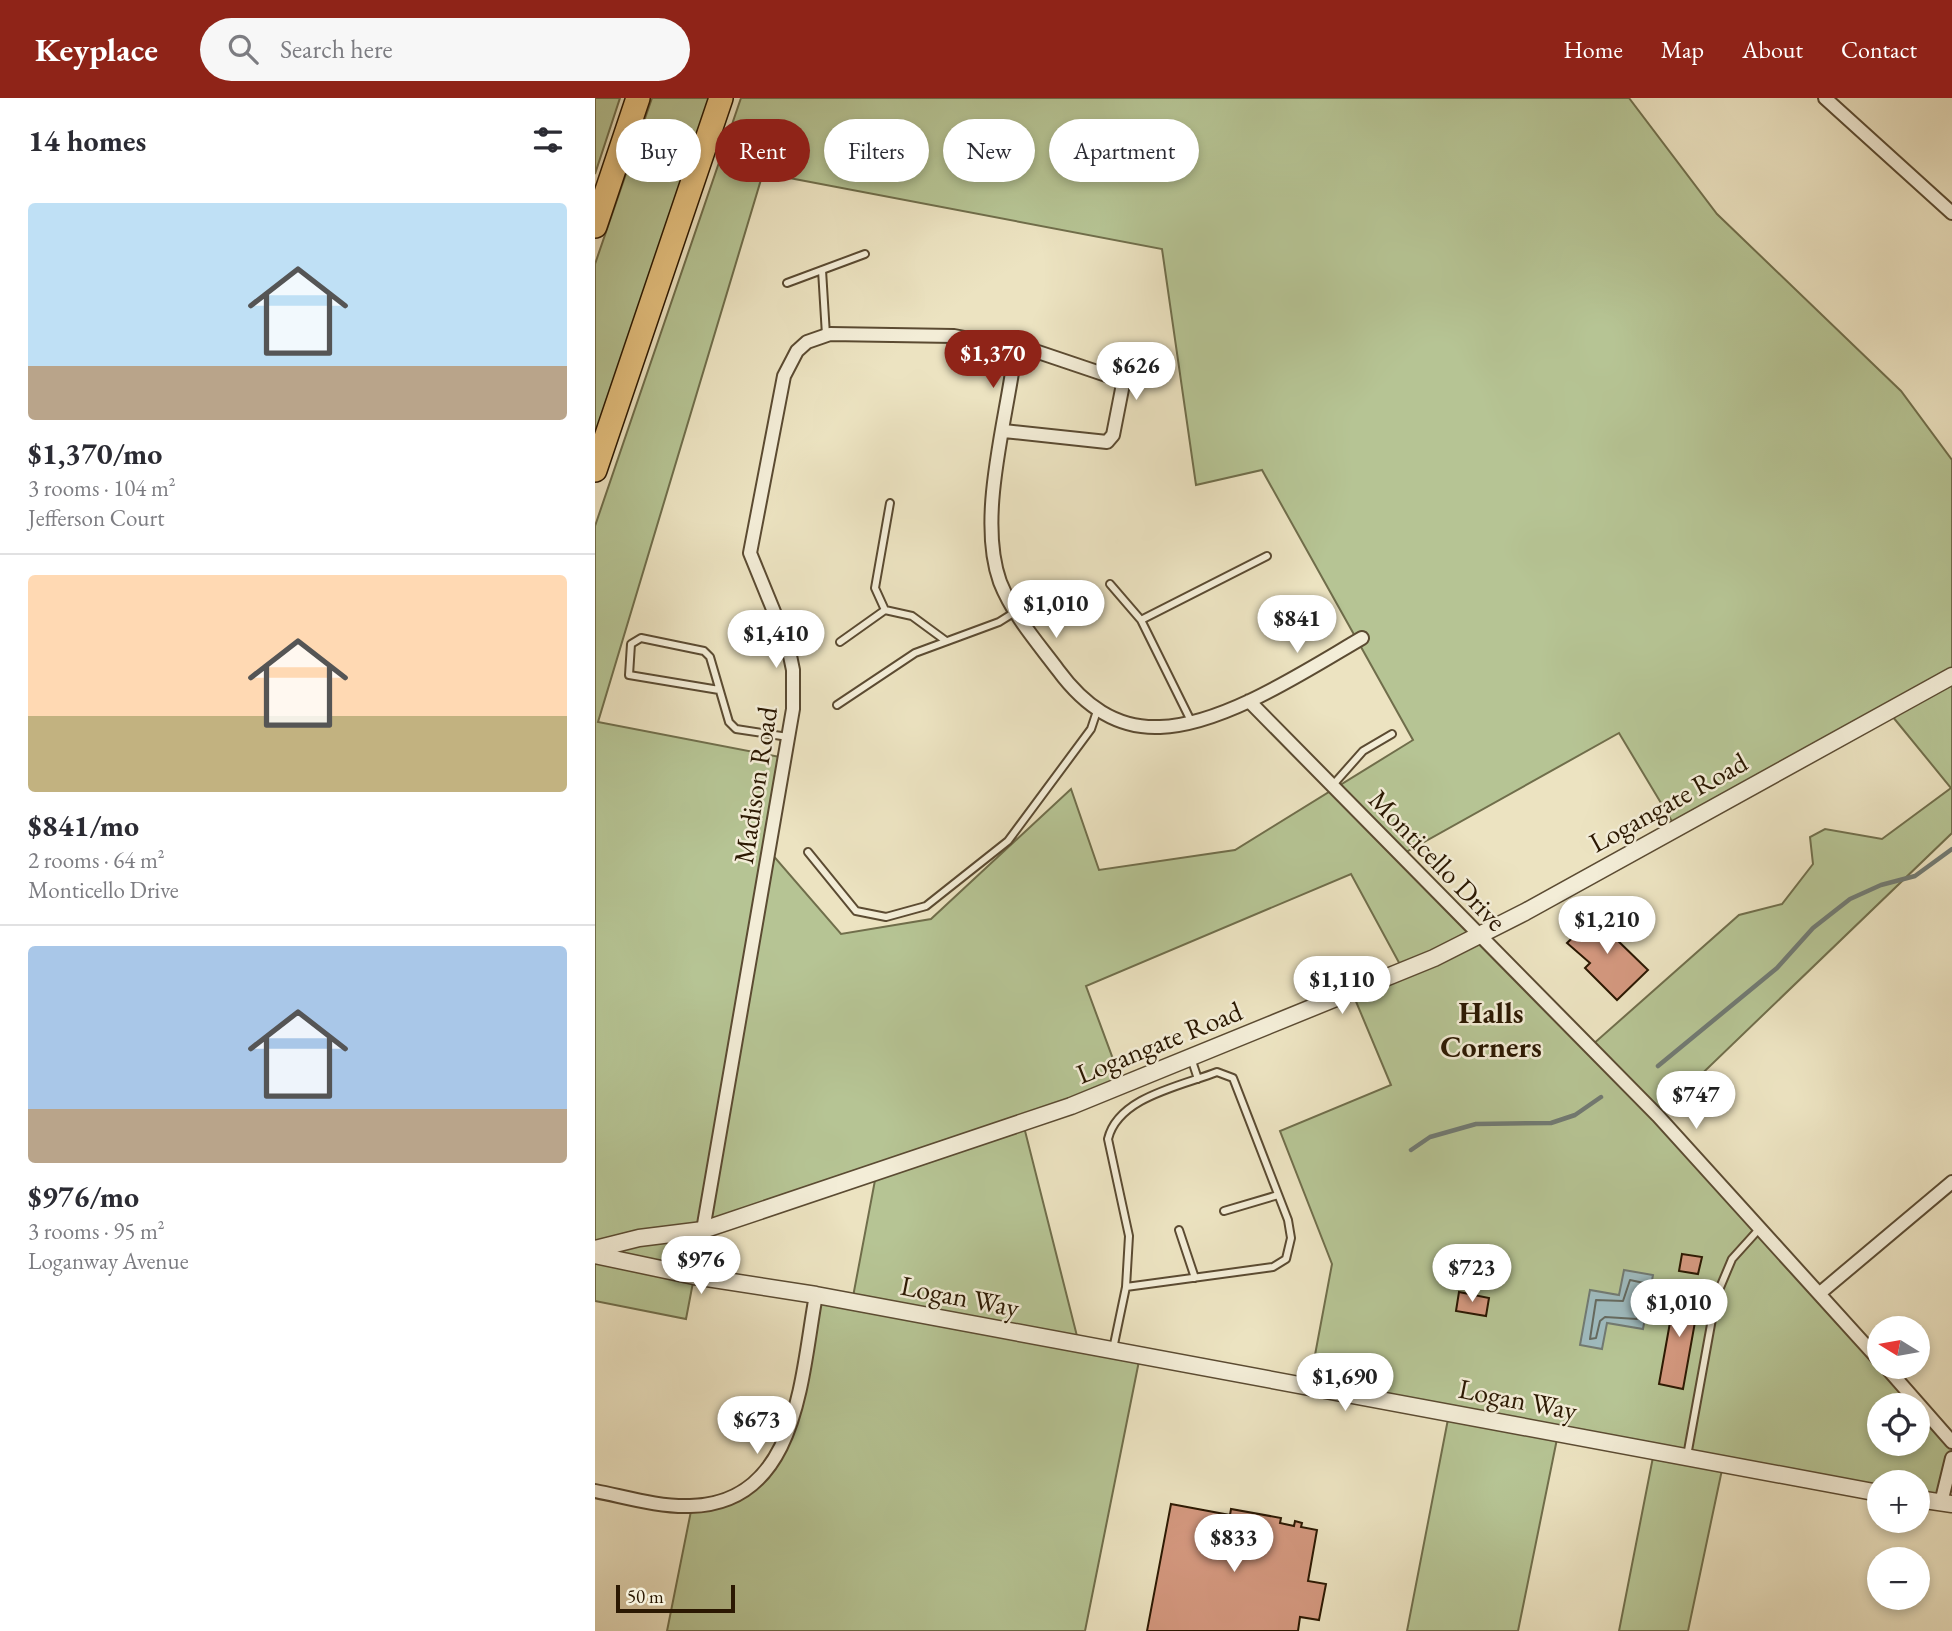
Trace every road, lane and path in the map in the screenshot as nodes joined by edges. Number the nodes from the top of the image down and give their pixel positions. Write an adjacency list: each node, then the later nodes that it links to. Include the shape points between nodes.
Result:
1 (638, 98): 5 (highway)
2 (721, 98): 12 (highway)
3 (1825, 98): 4 (street)
4 (1952, 213)
5 (595, 226)
6 (865, 254): 7 (lane)
7 (822, 270): 8 (lane); 9 (lane)
8 (787, 283)
9 (826, 335): 10 (street, via 954,336); 29 (street, Madison Road, via 797,351 784,376 750,553 788,646 793,670)
10 (995, 343): 11 (street, via 1008,351 1013,366); 11 (street, via 1038,352 1123,384 1113,435 1107,442)
11 (1004, 431): 17 (street, via 992,536 1000,582)
12 (595, 470)
13 (890, 503): 16 (lane, via 874,588)
14 (1267, 556): 18 (lane)
15 (1110, 584): 18 (lane)
16 (885, 610): 20 (lane, via 912,616); 21 (lane)
17 (1015, 612): 20 (lane); 26 (street, via 1070,687)
18 (1141, 620): 27 (lane)
19 (1362, 638): 24 (street)
20 (946, 641): 25 (lane, via 915,653)
21 (840, 642)
22 (1952, 676): 32 (street, Logangate Road)
23 (719, 690): 23 (lane, via 704,651 641,638 631,644 629,675); 29 (lane, via 729,722 736,729)
24 (1249, 701): 27 (street); 30 (street, Monticello Drive)
25 (837, 705)
26 (1097, 711): 27 (street, via 1146,727); 31 (lane, via 1084,739 1008,841 926,906 886,917 856,911)
27 (1191, 721)
28 (1392, 734): 30 (lane, via 1363,751)
29 (788, 737): 39 (street, Madison Road)
30 (1332, 786): 32 (street, Monticello Drive)
31 (808, 852)
32 (1478, 936): 33 (street, Logangate Road); 38 (street, Monticello Drive)
33 (1191, 1058): 34 (lane); 39 (street, Logangate Road, via 963,1144)
34 (1198, 1079): 36 (lane, via 1217,1072 1233,1079); 45 (lane, via 1129,1106 1111,1127 1108,1139 1129,1236)
35 (1952, 1182): 46 (street)
36 (1278, 1195): 37 (lane); 44 (lane, via 1291,1238 1286,1259 1273,1267)
37 (1224, 1211)
38 (1762, 1227): 46 (street, Monticello Drive); 52 (lane, via 1732,1259 1716,1297)
39 (703, 1230): 41 (street, Logangate Road); 43 (street)
40 (1179, 1230): 44 (lane)
41 (595, 1249)
42 (595, 1255): 43 (street, Logan Way)
43 (694, 1276): 47 (street, Logan Way)
44 (1195, 1278): 45 (lane)
45 (1126, 1287): 49 (lane)
46 (1820, 1293): 48 (street, Monticello Drive)
47 (816, 1295): 49 (street, Logan Way); 54 (street, via 788,1437 755,1483 722,1501 692,1506)
48 (1867, 1346)
49 (1113, 1351): 52 (street, Logan Way)
50 (1897, 1379): 51 (street)
51 (1952, 1442)
52 (1686, 1458): 55 (street, Logan Way)
53 (1952, 1458): 56 (street)
54 (595, 1491)
55 (1867, 1491)
56 (1947, 1504)

